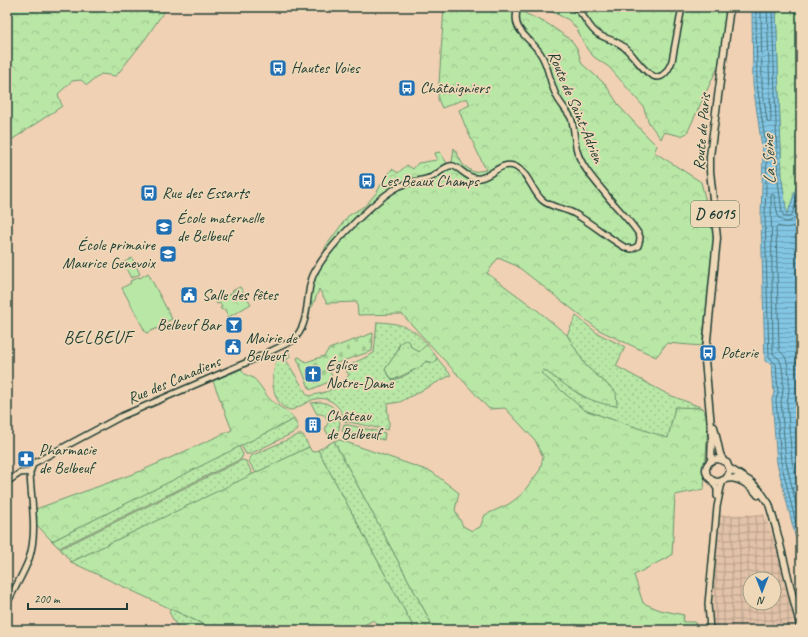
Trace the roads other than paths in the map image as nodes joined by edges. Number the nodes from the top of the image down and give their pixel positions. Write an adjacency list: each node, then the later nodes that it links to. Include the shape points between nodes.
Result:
1 (518, 7): 5 (main road, Route de Saint-Adrien, via 517,26 545,61 556,95 570,116 580,159 640,236 636,248 626,248 574,213 547,203 538,196 524,174 516,168 508,165 484,177 475,178 456,167 449,166 431,177 412,181 388,193 343,235)
2 (574, 7): 3 (main road, via 592,30 621,44 631,52 646,73 657,77 665,74 672,61)
3 (682, 7)
4 (730, 7): 6 (main road, Route de Paris / D 6015, via 710,156 717,238 705,361)
5 (314, 274): 10 (main road, Rue des Canadiens, via 303,328 292,341 122,416 40,459)
6 (710, 403): 7 (main road, D 6015); 8 (main road, D 6015)
7 (711, 460): 8 (main road); 12 (main road, via 706,470)
8 (723, 460): 9 (main road)
9 (729, 468): 11 (main road); 15 (main road, via 760,491)
10 (30, 472): 13 (main road, via 20,473); 16 (main road, via 34,530 31,551)
11 (725, 480): 12 (main road); 14 (main road, via 721,487); 15 (main road, via 737,480 756,491)
12 (712, 481): 14 (main road, via 717,490)
13 (7, 482)
14 (718, 507): 17 (main road, via 708,604)
15 (773, 516): 18 (main road)
16 (7, 604)
17 (710, 630)
18 (801, 630)

